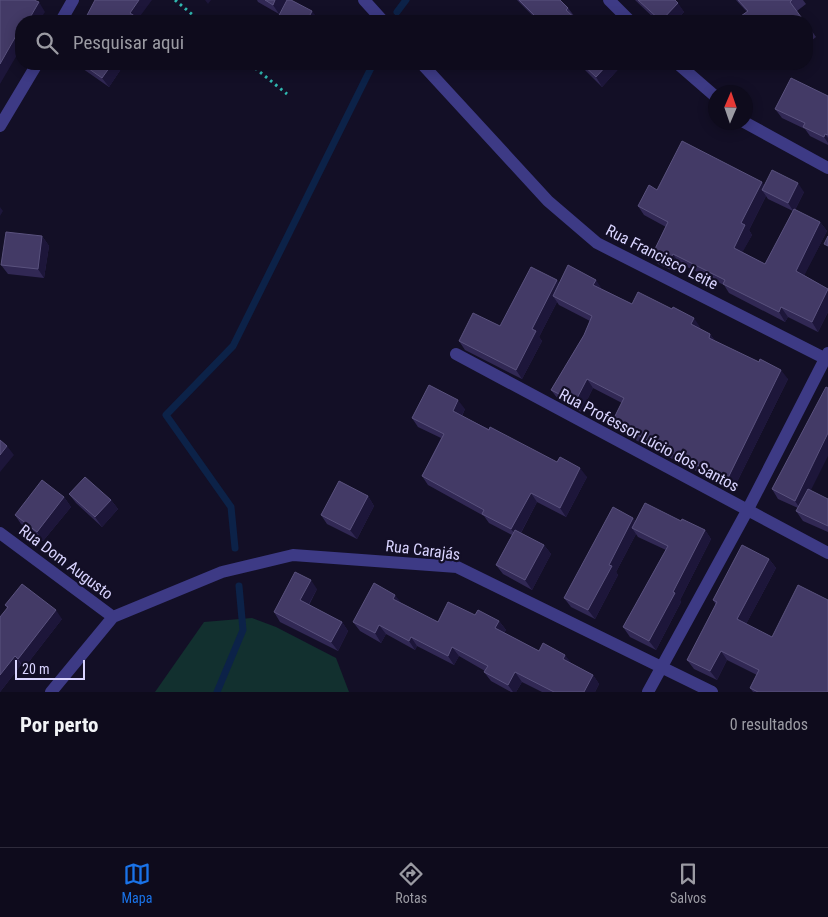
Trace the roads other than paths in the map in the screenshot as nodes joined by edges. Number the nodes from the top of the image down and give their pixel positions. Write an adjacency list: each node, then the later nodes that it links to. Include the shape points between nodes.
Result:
1 (73, 0): 4 (street)
2 (364, 0): 5 (street)
3 (609, 0): 6 (street)
4 (64, 15)
5 (378, 15)
6 (624, 15)
7 (33, 70): 11 (street)
8 (428, 70): 15 (street, Rua Francisco Leite, via 548,201 596,243)
9 (685, 70): 10 (street)
10 (708, 90)
11 (2, 117)
12 (753, 127): 13 (street)
13 (828, 168)
14 (456, 354): 16 (street, Rua Professor Lúcio dos Santos)
15 (827, 357): 16 (street)
16 (747, 510): 18 (street, Rua Professor Lúcio dos Santos); 20 (street)
17 (0, 533): 19 (street, Rua Dom Augusto)
18 (828, 553)
19 (113, 617): 20 (street, Rua Carajás, via 222,572 293,555 457,567); 21 (street)
20 (662, 667): 22 (street); 23 (street, Rua Carajás)
21 (51, 692)
22 (648, 692)
23 (712, 692)

